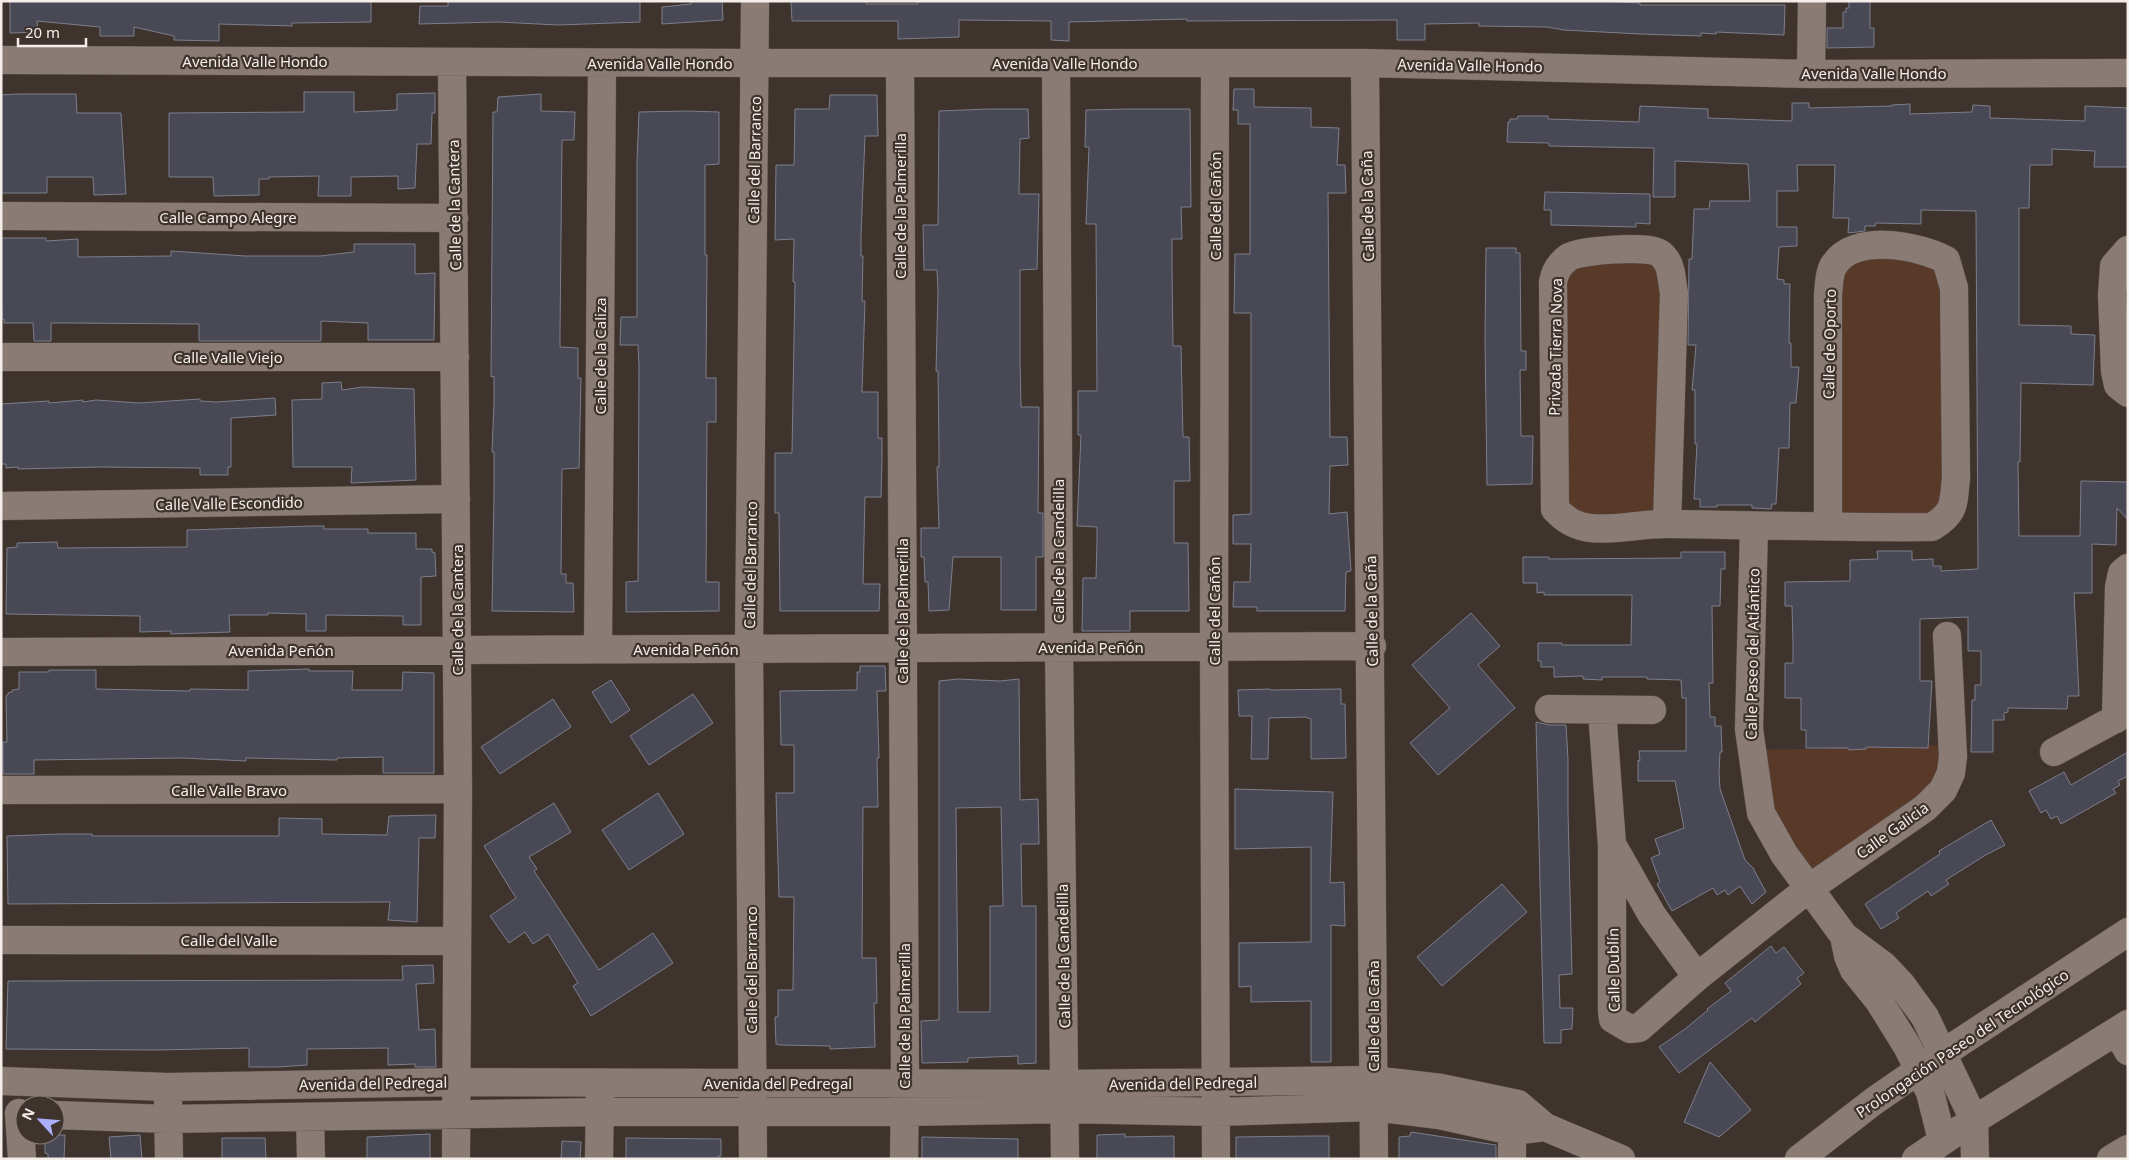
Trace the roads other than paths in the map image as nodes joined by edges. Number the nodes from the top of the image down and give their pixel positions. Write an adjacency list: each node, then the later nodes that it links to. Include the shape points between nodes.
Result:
1 (755, 1): 7 (street, Calle del Barranco)
2 (1812, 1): 11 (street)
3 (1, 60): 4 (street, Avenida Valle Hondo)
4 (452, 62): 6 (street, Avenida Valle Hondo); 14 (street, Calle de la Cantera)
5 (1365, 62): 10 (street, Avenida Valle Hondo); 11 (street, Avenida Valle Hondo); 28 (street, Calle de la Caña)
6 (602, 63): 7 (street, Avenida Valle Hondo); 31 (street, Calle de la Caliza)
7 (755, 63): 8 (street, Avenida Valle Hondo); 32 (street, Calle del Barranco)
8 (900, 63): 9 (street, Avenida Valle Hondo); 30 (street, Calle de la Palmerilla)
9 (1056, 63): 10 (street, Avenida Valle Hondo); 29 (street, Calle de la Candelilla)
10 (1215, 63): 27 (street, Calle del Cañón)
11 (1811, 74): 12 (street, Avenida Valle Hondo)
12 (2128, 74)
13 (1, 216): 14 (street, Calle Campo Alegre)
14 (454, 218): 17 (street, Calle de la Cantera)
15 (2128, 250): 18 (street, via 2114,266 2112,295 2115,371 2118,384)
16 (1, 357): 17 (street, Calle Valle Viejo)
17 (455, 357): 20 (street, Calle de la Cantera)
18 (2128, 393)
19 (1956, 478): 24 (street, Privada Tierra Nova, via 1953,503 1947,517 1932,526); 24 (street, Calle de Oporto, via 1954,288 1946,260 1931,252 1908,247 1859,247 1841,255 1832,266 1828,295)
20 (456, 499): 21 (street, Calle Valle Escondido); 33 (street, Calle de la Cantera)
21 (1, 506)
22 (1667, 524): 22 (street, Privada Tierra Nova, via 1674,294 1667,260 1658,252 1646,250 1585,251 1561,264 1553,282 1555,508 1562,518 1574,525 1591,528); 23 (street, Privada Tierra Nova)
23 (1754, 526): 24 (street, Privada Tierra Nova); 43 (street, Calle Paseo del Atlántico, via 1749,728 1761,813)
24 (1828, 526)
25 (2128, 568): 38 (street, via 2122,573 2119,587)
26 (1947, 636): 43 (street, Calle Galicia, via 1953,756 1944,789 1925,808)
27 (1214, 646): 28 (street, Avenida Peñón); 29 (street, Avenida Peñón); 59 (street, Calle del Cañón)
28 (1372, 646): 61 (street, Calle de la Caña)
29 (1059, 647): 30 (street, Avenida Peñón); 62 (street, Calle de la Candelilla)
30 (902, 648): 32 (street, Avenida Peñón); 58 (street, Calle de la Palmerilla)
31 (598, 649): 32 (street, Avenida Peñón); 33 (street, Avenida Peñón)
32 (749, 649): 57 (street, Calle del Barranco)
33 (457, 650): 34 (street, Avenida Peñón); 40 (street, Calle de la Cantera)
34 (1, 652)
35 (1549, 709): 37 (street)
36 (1652, 710): 37 (street)
37 (1602, 711): 42 (street, Calle Dublín)
38 (2122, 716): 39 (street)
39 (2054, 752)
40 (458, 789): 41 (street, Calle Valle Bravo); 47 (street, Calle de la Cantera)
41 (1, 790)
42 (1612, 845): 48 (street, Calle Dublín, via 1652,915); 48 (street, Calle Dublín, via 1613,1019 1630,1029 1639,1028)
43 (1808, 889): 45 (street, Calle Paseo del Atlántico); 48 (street, Calle Dublín)
44 (2128, 932): 52 (street, Prolongación Paseo del Tecnológico)
45 (1844, 936): 49 (street, Calle Paseo del Atlántico); 50 (street, Calle Paseo del Atlántico, via 1854,970)
46 (1, 940): 47 (street, Calle del Valle)
47 (457, 941): 55 (street, Calle de la Cantera)
48 (1697, 977)
49 (1902, 984): 50 (street); 52 (street, Calle Paseo del Atlántico, via 1925,1017)
50 (1879, 1001): 53 (street, Calle Paseo del Atlántico, via 1908,1046)
51 (2124, 1036): 72 (street)
52 (1942, 1054): 53 (street, Prolongación Paseo del Tecnológico); 72 (street, Calle Paseo del Atlántico)
53 (1919, 1070): 75 (street, Calle Paseo del Atlántico, via 1930,1092); 90 (street, Prolongación Paseo del Tecnológico)
54 (1, 1080): 60 (street, Avenida del Pedregal)
55 (457, 1082): 56 (street, Avenida del Pedregal); 60 (street, Avenida del Pedregal); 69 (street, Calle de la Cantera)
56 (600, 1082): 57 (street, Avenida del Pedregal); 64 (street)
57 (752, 1083): 58 (street, Avenida del Pedregal); 65 (street, Calle del Barranco)
58 (905, 1083): 62 (street, Avenida del Pedregal); 66 (street, Calle de la Palmerilla)
59 (1215, 1083): 61 (street, Avenida del Pedregal); 62 (street, Avenida del Pedregal); 67 (street, Calle del Cañón)
60 (168, 1087): 71 (street)
61 (1374, 1093): 63 (street, Avenida del Pedregal, via 1441,1088); 67 (street, Avenida del Pedregal); 74 (street, Avenida del Pedregal, via 1439,1115); 87 (street, Calle de la Caña)
62 (1065, 1096): 66 (street, Avenida del Pedregal); 67 (street, Avenida del Pedregal); 85 (street, Calle de la Candelilla)
63 (1518, 1104): 73 (street, Avenida del Pedregal); 74 (street)
64 (600, 1112): 65 (street, Avenida del Pedregal); 69 (street, Avenida del Pedregal); 82 (street)
65 (752, 1112): 66 (street, Avenida del Pedregal); 83 (street, Calle del Barranco)
66 (904, 1112): 84 (street, Calle de la Palmerilla)
67 (1216, 1112): 86 (street, Calle del Cañón)
68 (65, 1115): 71 (street, Avenida del Pedregal)
69 (456, 1115): 70 (street, Avenida del Pedregal); 81 (street, Calle de la Cantera)
70 (310, 1117): 71 (street, Avenida del Pedregal); 80 (street)
71 (168, 1119): 79 (street)
72 (1974, 1120): 75 (street); 93 (street)
73 (1545, 1127): 74 (street, Avenida del Pedregal); 89 (street, Avenida del Pedregal)
74 (1512, 1131): 88 (street)
75 (1942, 1140): 91 (street); 92 (street)
76 (20, 1145): 78 (street)
77 (2128, 1149): 94 (street)
78 (22, 1159)
79 (169, 1159)
80 (311, 1159)
81 (456, 1159)
82 (599, 1159)
83 (753, 1159)
84 (904, 1159)
85 (1065, 1159)
86 (1216, 1159)
87 (1374, 1159)
88 (1512, 1159)
89 (1621, 1159)
90 (1799, 1159)
91 (1916, 1159)
92 (1963, 1159)
93 (1975, 1159)
94 (2112, 1159)

